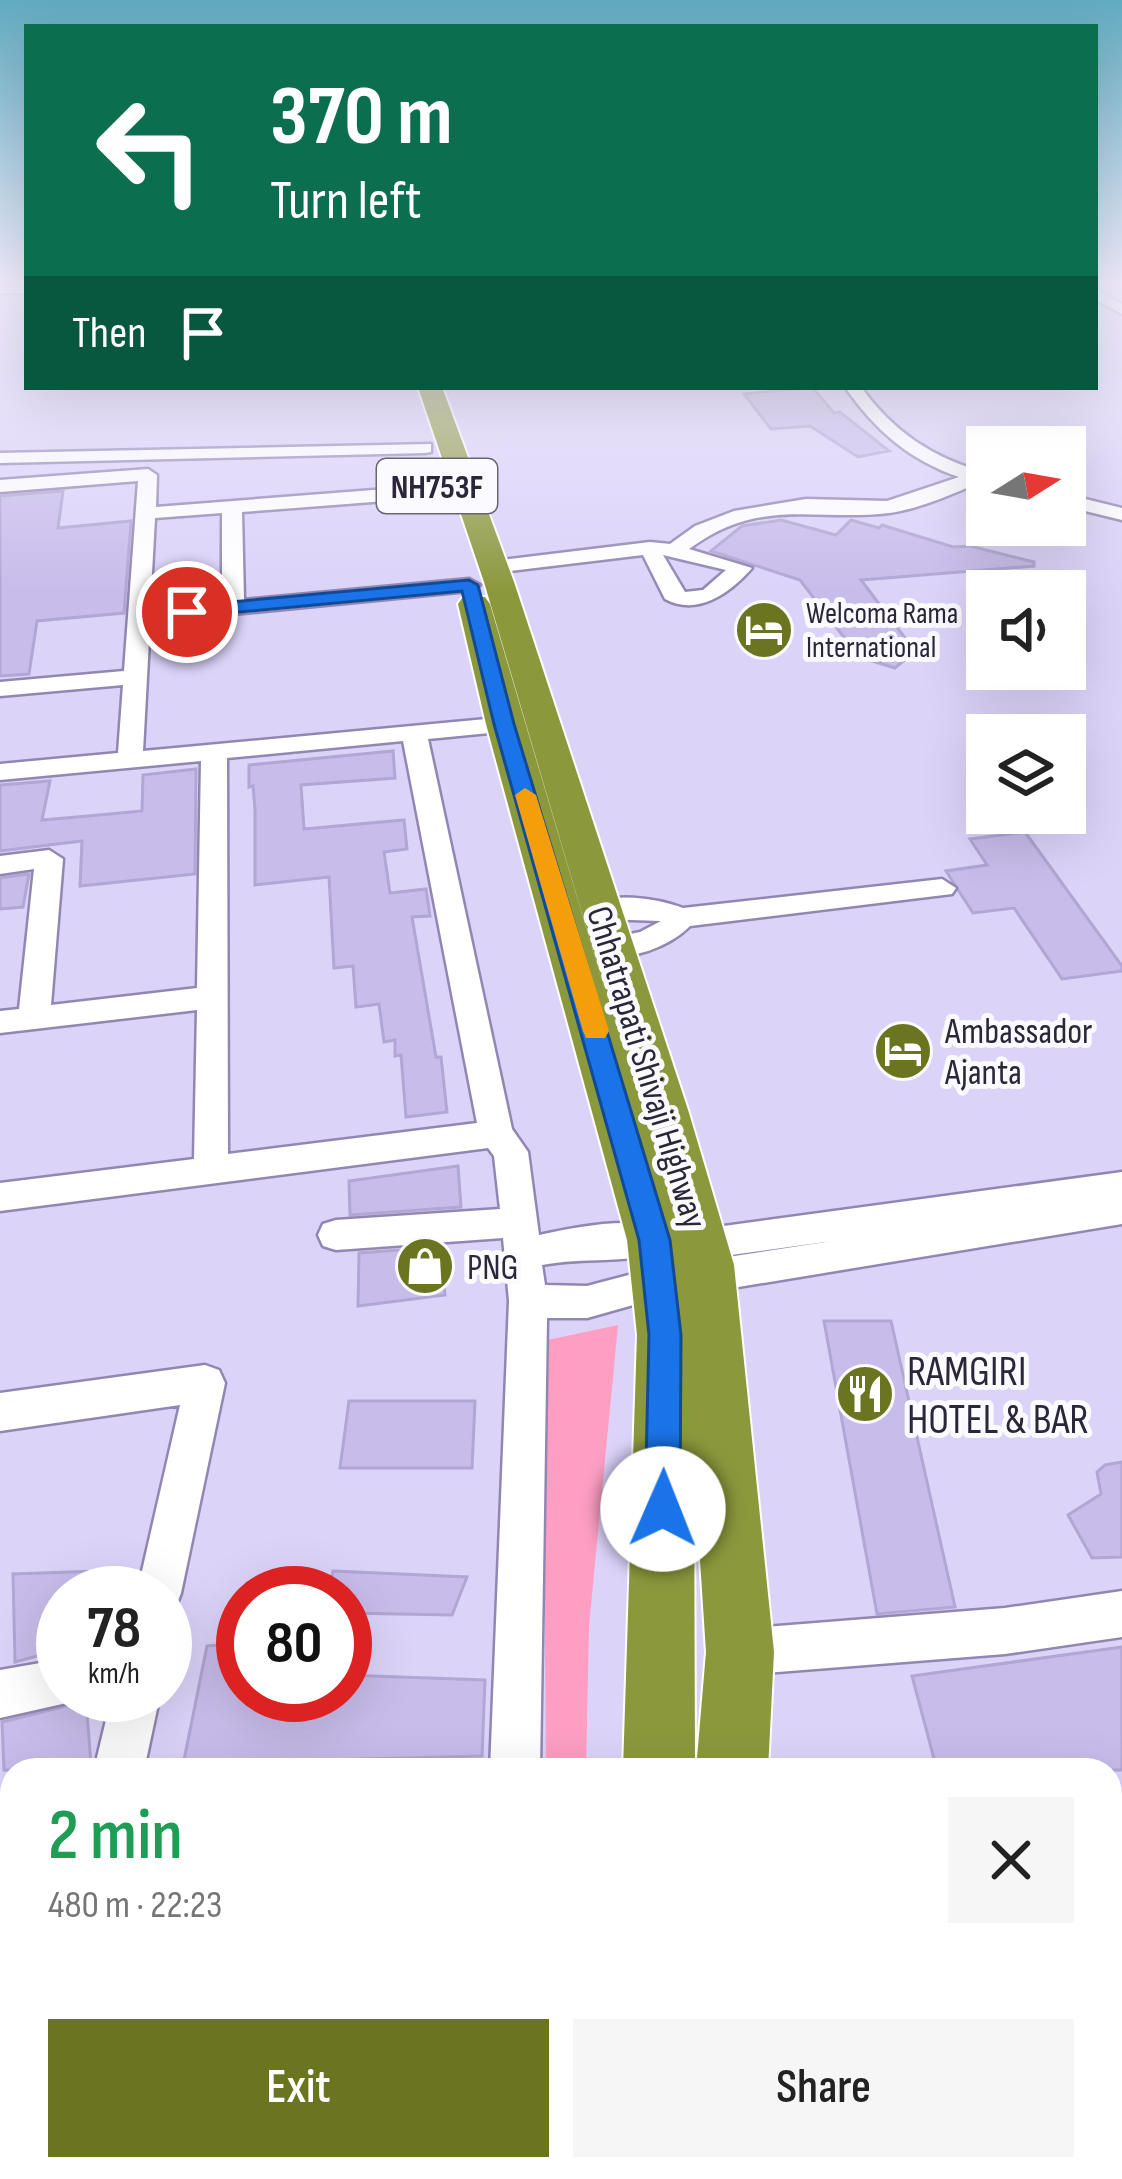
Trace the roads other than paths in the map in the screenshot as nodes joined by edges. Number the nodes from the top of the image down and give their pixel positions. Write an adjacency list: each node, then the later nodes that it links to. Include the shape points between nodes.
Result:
1 (408, 390): 6 (highway, Chhatrapati Shivaji Highway / NH753F)
2 (431, 390): 18 (highway, Chhatrapati Shivaji Highway / NH753F)
3 (856, 390): 5 (street)
4 (873, 390): 5 (street)
5 (886, 422): 8 (street, via 923,458)
6 (425, 448): 7 (street); 11 (highway, Chhatrapati Shivaji Highway / NH753F)
7 (0, 458)
8 (966, 471)
9 (966, 482): 17 (street, via 889,507 806,505 734,517)
10 (0, 486): 15 (street, via 148,475)
11 (438, 490): 13 (street); 18 (highway, Chhatrapati Shivaji Highway / NH753F)
12 (1086, 502): 14 (street)
13 (232, 507): 15 (street); 19 (street)
14 (1122, 511)
15 (147, 513): 20 (street)
16 (650, 548): 17 (street); 17 (street, via 682,599 709,595 742,568); 18 (street)
17 (675, 550)
18 (481, 576): 19 (street); 23 (highway, Chhatrapati Shivaji Highway / NH753F)
19 (233, 608): 20 (street)
20 (140, 616): 21 (street)
21 (136, 677): 22 (street); 26 (street)
22 (0, 689)
23 (523, 722): 24 (street); 30 (highway, Chhatrapati Shivaji Highway / NH753F); 41 (highway, Chhatrapati Shivaji Highway / NH753F)
24 (414, 733): 25 (street); 34 (street)
25 (214, 753): 26 (street); 31 (street)
26 (130, 761): 27 (street)
27 (0, 772)
28 (0, 865): 32 (street, via 49,860)
29 (942, 888): 30 (street, via 681,918 655,908)
30 (606, 928): 41 (highway, Chhatrapati Shivaji Highway / NH753F)
31 (214, 997): 32 (street); 35 (street)
32 (34, 1018): 33 (street)
33 (0, 1022)
34 (496, 1134): 35 (street); 40 (street, via 511,1152)
35 (211, 1170): 37 (street)
36 (1122, 1186): 41 (street)
37 (0, 1197)
38 (1122, 1210): 41 (street)
39 (335, 1235): 40 (street)
40 (519, 1238): 41 (street); 42 (street)
41 (681, 1261): 42 (street, via 587,1302); 46 (highway, Chhatrapati Shivaji Highway / NH753F); 52 (highway, Chhatrapati Shivaji Highway / NH753F, via 665,1335)
42 (528, 1301): 51 (street)
43 (0, 1412): 44 (street, via 205,1383)
44 (165, 1566)
45 (1122, 1613): 46 (street, via 1005,1631)
46 (740, 1652): 53 (highway, Chhatrapati Shivaji Highway / NH753F)
47 (36, 1687): 48 (street)
48 (0, 1694)
49 (130, 1722): 50 (street)
50 (122, 1758)
51 (515, 1758)
52 (659, 1758)
53 (733, 1758)

